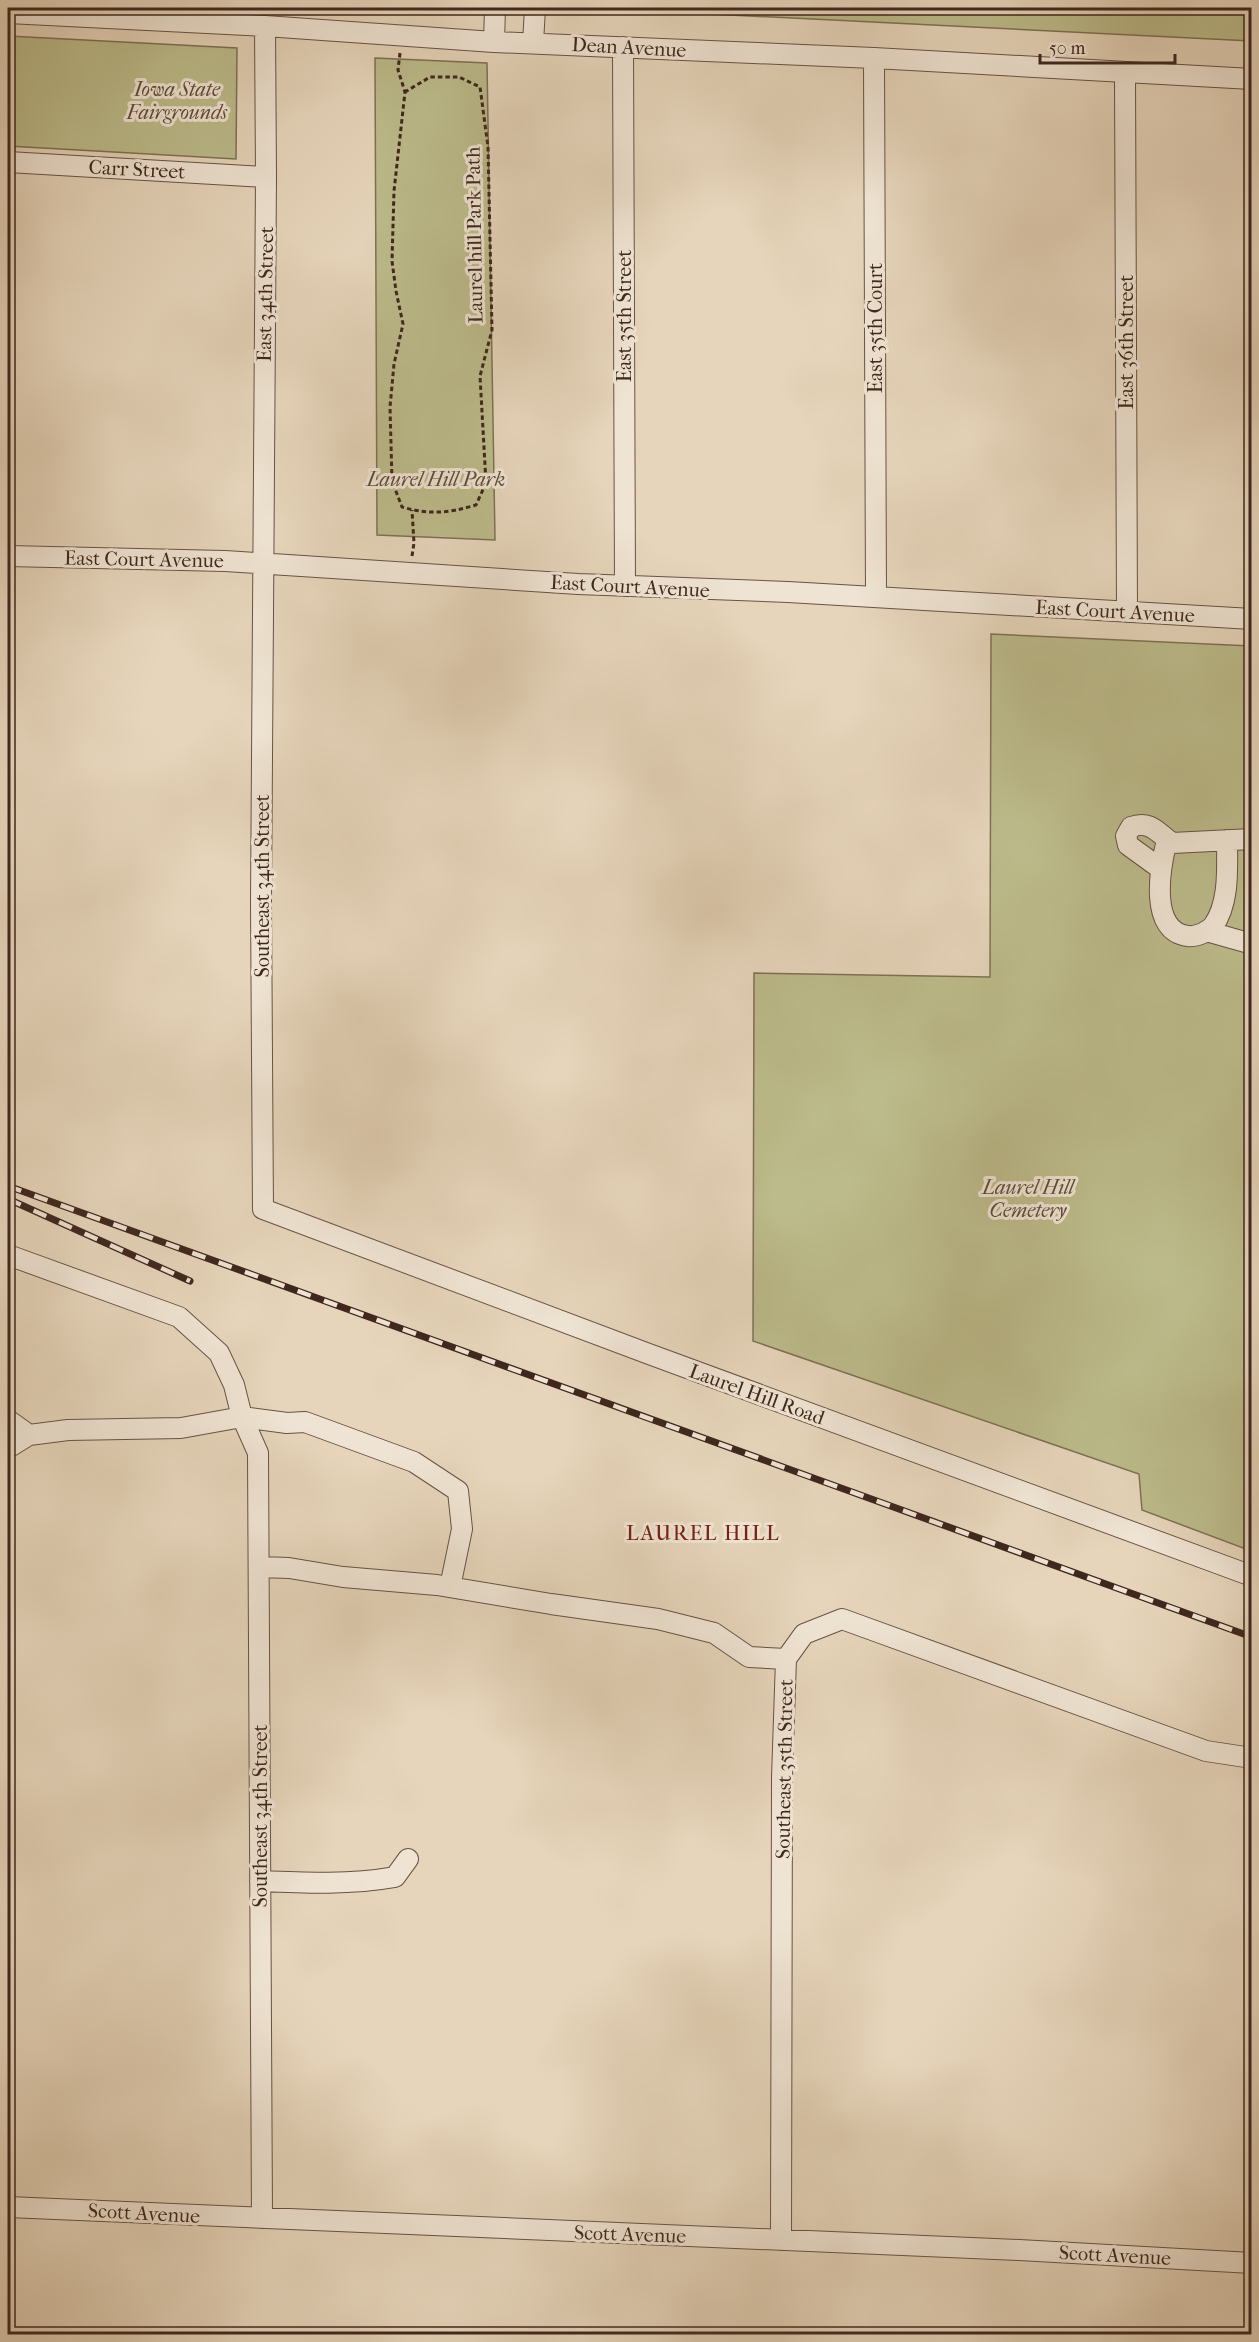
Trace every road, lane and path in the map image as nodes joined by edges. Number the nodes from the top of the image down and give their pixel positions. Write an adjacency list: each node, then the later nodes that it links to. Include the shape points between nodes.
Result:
1 (495, 8): 6 (street)
2 (535, 8): 7 (street)
3 (8, 13): 4 (street, Dean Avenue)
4 (89, 13): 5 (street, Dean Avenue)
5 (265, 26): 6 (street, Dean Avenue); 15 (street, East 34th Street)
6 (494, 42): 7 (street, Dean Avenue)
7 (533, 43): 8 (street, Dean Avenue)
8 (623, 47): 10 (street, Dean Avenue); 20 (street, East 35th Street)
9 (400, 48): 13 (path, via 398,70)
10 (874, 58): 11 (street, Dean Avenue); 21 (street, East 35th Court)
11 (1125, 72): 12 (street, Dean Avenue); 22 (street, East 36th Street)
12 (1251, 79)
13 (405, 92): 16 (path, via 394,191 392,261 403,324 390,407 392,481 402,507); 16 (path, Laurel hill Park Path, via 430,77 459,77 480,87 489,159 492,330 480,376 486,483 476,505 452,512)
14 (8, 162): 15 (street, Carr Street)
15 (266, 177): 18 (street, East 34th Street)
16 (412, 510): 19 (path, via 414,543)
17 (8, 556): 18 (street, East Court Avenue)
18 (262, 563): 19 (street, East Court Avenue); 30 (street, Southeast 34th Street)
19 (410, 573): 20 (street, East Court Avenue)
20 (625, 586): 21 (street, East Court Avenue)
21 (876, 597): 22 (street, East Court Avenue)
22 (1127, 612): 23 (street, East Court Avenue)
23 (1251, 619)
24 (1251, 839): 25 (street)
25 (1227, 840): 26 (street); 28 (street, via 1224,899 1213,927)
26 (1172, 843): 27 (street, via 1166,844); 27 (street, via 1141,823 1131,827 1126,836 1128,845)
27 (1161, 869): 28 (street, via 1160,900 1167,923 1178,933 1190,936)
28 (1206, 931): 29 (street)
29 (1251, 945)
30 (263, 1209): 37 (street, Laurel Hill Road)
31 (8, 1255): 32 (street, Southeast 34th Street, via 179,1317 219,1353 234,1385)
32 (242, 1417): 34 (street, via 182,1428 68,1430); 36 (street, Southeast 34th Street, via 258,1453); 38 (street, via 305,1422 414,1462 458,1491 462,1529)
33 (8, 1420): 34 (street)
34 (29, 1435): 35 (street)
35 (8, 1448)
36 (259, 1567): 38 (street); 42 (street, Southeast 34th Street)
37 (1251, 1576)
38 (450, 1587): 39 (street, via 658,1619 714,1633 749,1657)
39 (786, 1659): 40 (street, Southeast 35th Street, via 804,1634 842,1619 1206,1751); 45 (street, Southeast 35th Street, via 782,1789)
40 (1251, 1758)
41 (408, 1859): 42 (street, via 395,1877 366,1882)
42 (260, 1881): 44 (street, Southeast 34th Street)
43 (8, 2207): 44 (street, Scott Avenue)
44 (262, 2218): 45 (street, Scott Avenue)
45 (782, 2240): 46 (street, Scott Avenue)
46 (1251, 2263)

